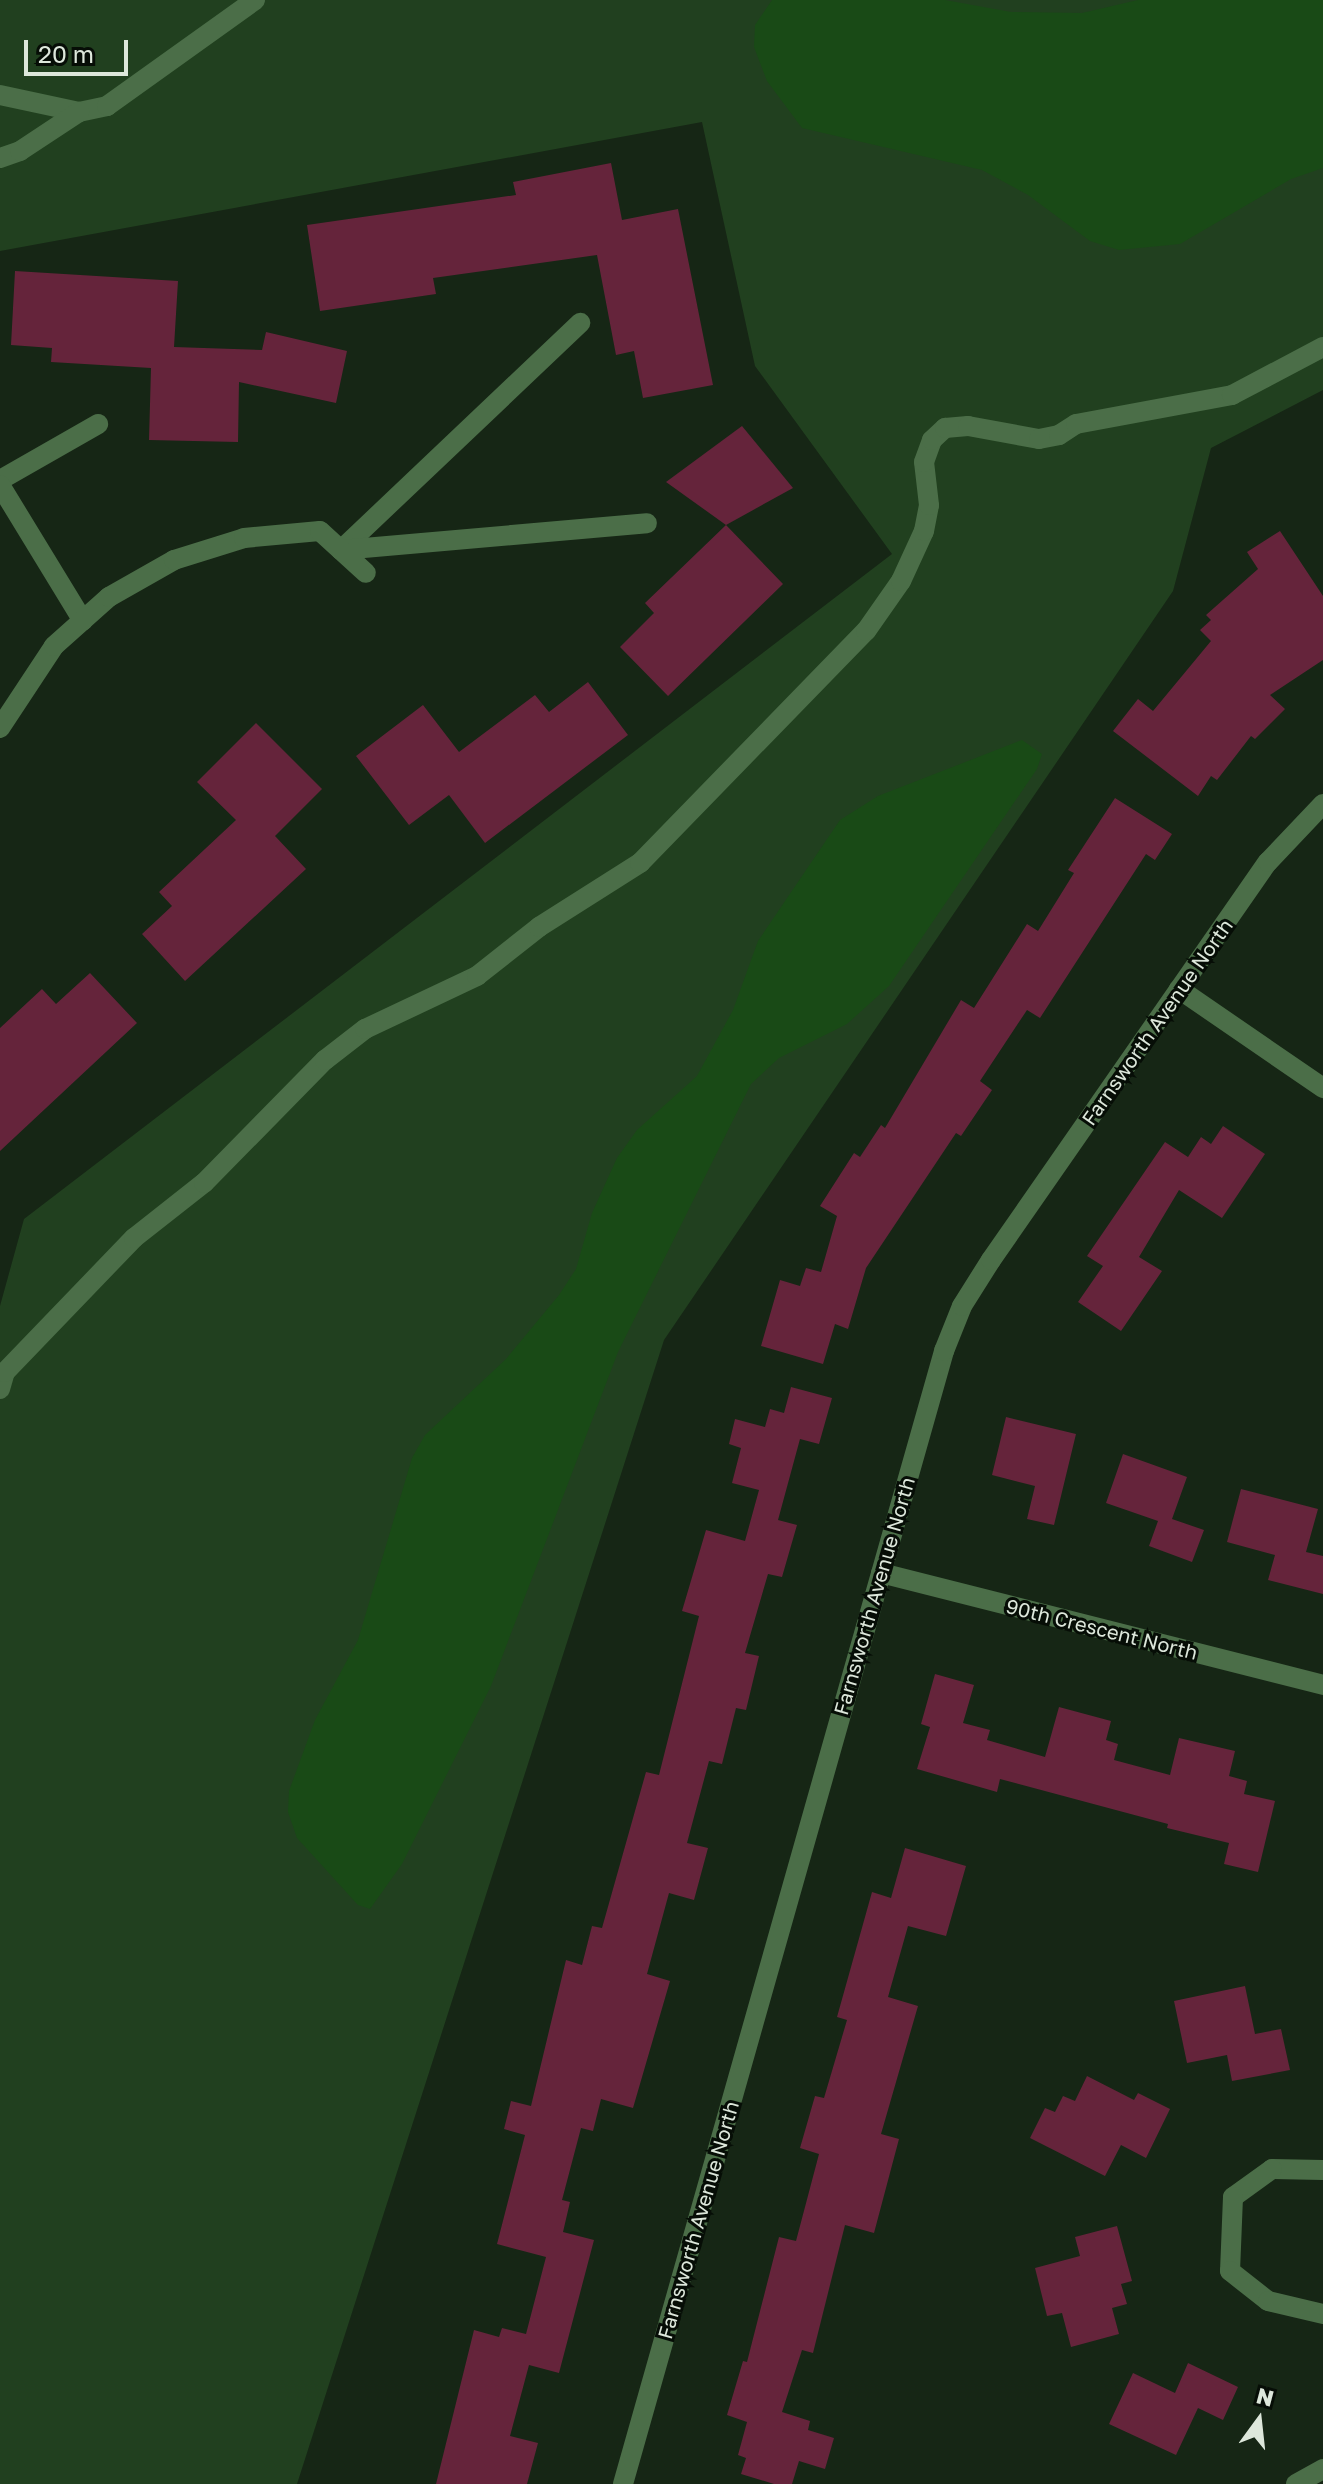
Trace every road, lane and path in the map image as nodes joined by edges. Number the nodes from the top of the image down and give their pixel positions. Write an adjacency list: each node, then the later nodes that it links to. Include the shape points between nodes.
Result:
1 (255, 0): 3 (street, via 107,106)
2 (0, 95): 3 (street)
3 (79, 112): 4 (street, via 20,151)
4 (0, 158)
5 (580, 323): 10 (street)
6 (1323, 347): 17 (street, via 1232,395 1076,424 1049,437 945,428 932,440 924,462 929,505 924,531 901,581 866,631 640,863 539,927 477,976 365,1029 325,1060 204,1183 134,1238 5,1372)
7 (98, 424): 8 (street)
8 (0, 482): 12 (street)
9 (647, 523): 10 (street)
10 (341, 550): 11 (street); 12 (street, via 320,531 244,538 174,560 109,597)
11 (366, 573)
12 (83, 621): 13 (street, via 54,646)
13 (0, 728)
14 (1323, 804): 15 (street, Farnsworth Avenue North, via 1268,862)
15 (1179, 989): 16 (street); 18 (street, Farnsworth Avenue North, via 962,1306 944,1351)
16 (1323, 1088)
17 (0, 1389)
18 (881, 1573): 19 (street, 90th Crescent North); 23 (street, Farnsworth Avenue North)
19 (1323, 1685)
20 (1323, 2170): 21 (street, via 1272,2169 1233,2197 1230,2271 1268,2301)
21 (1323, 2314)
22 (1323, 2469): 24 (street)
23 (623, 2484)
24 (1296, 2484)

